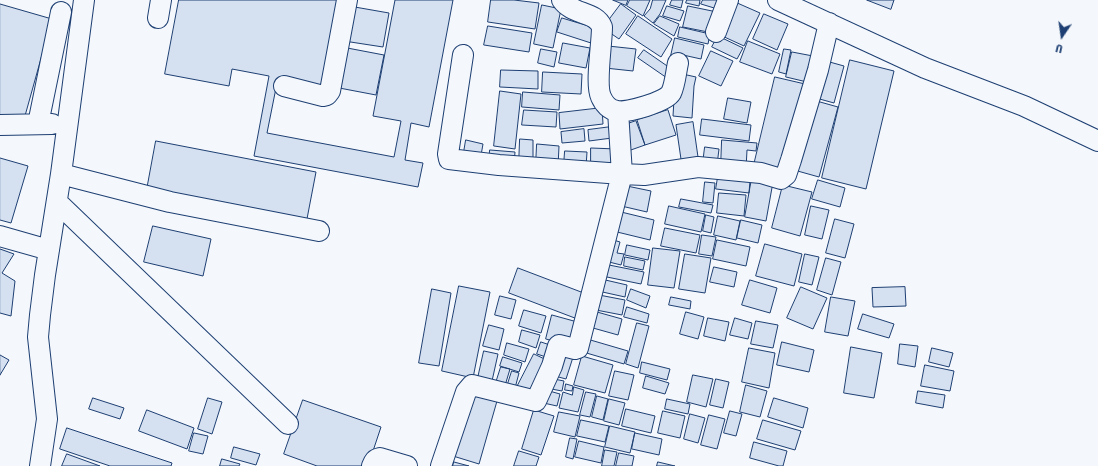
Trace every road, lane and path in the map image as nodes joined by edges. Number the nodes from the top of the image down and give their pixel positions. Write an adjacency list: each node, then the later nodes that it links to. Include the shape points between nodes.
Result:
1 (84, 0): 14 (street)
2 (347, 0): 11 (street, via 328,95)
3 (562, 0): 12 (street, via 572,10 596,18 600,22 602,28 598,87 609,108)
4 (728, 0): 8 (street)
5 (786, 2): 7 (street)
6 (61, 12): 13 (street)
7 (829, 24): 16 (street, via 925,68 1024,106); 18 (street, via 791,160 786,175 781,179 761,173 698,167 644,175)
8 (716, 32)
9 (463, 55): 18 (street, via 449,159)
10 (678, 63): 12 (street, via 671,92 667,98)
11 (284, 86)
12 (618, 112): 18 (street)
13 (38, 124): 14 (street); 15 (street)
14 (68, 124): 17 (street)
15 (0, 125)
16 (1098, 140)
17 (61, 174): 19 (street); 20 (street, via 170,202)
18 (622, 174): 27 (street, via 578,348 558,346 536,401 472,385 466,392)
19 (57, 202): 22 (street); 23 (street)
20 (319, 232)
21 (0, 236): 22 (street)
22 (49, 250): 24 (street, via 38,337 47,419)
23 (288, 424)
24 (40, 466)
25 (372, 466): 26 (street, via 377,458 380,458)
26 (407, 466)
27 (441, 466)

